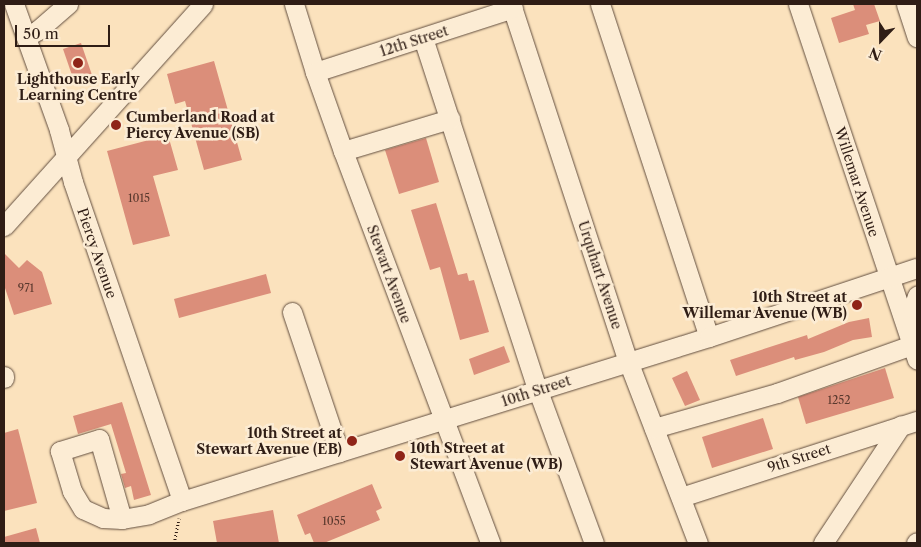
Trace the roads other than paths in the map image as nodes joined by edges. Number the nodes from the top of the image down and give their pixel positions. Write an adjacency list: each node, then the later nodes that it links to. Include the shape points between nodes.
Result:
1 (14, 4): 9 (street, Piercy Avenue)
2 (68, 4): 9 (street)
3 (203, 4): 15 (street)
4 (294, 4): 12 (street, Stewart Avenue)
5 (600, 4): 21 (street)
6 (798, 4): 18 (street, Willemar Avenue)
7 (906, 4): 10 (street)
8 (512, 6): 11 (street, 12th Street); 23 (street, Urquhart Avenue)
9 (26, 37): 15 (street, Piercy Avenue)
10 (917, 37)
11 (423, 38): 12 (street, 12th Street); 13 (street)
12 (315, 72): 14 (street, Stewart Avenue)
13 (450, 119): 14 (street); 24 (street)
14 (344, 151): 25 (street, Stewart Avenue)
15 (65, 156): 16 (street); 30 (street, Piercy Avenue)
16 (4, 226)
17 (917, 268): 18 (street, 10th Street)
18 (888, 277): 21 (street, 10th Street); 22 (street, Willemar Avenue)
19 (917, 296): 22 (street, via 913,308)
20 (292, 312): 28 (street)
21 (708, 337): 23 (street, 10th Street)
22 (915, 350): 27 (street)
23 (628, 361): 24 (street, 10th Street); 27 (street, Urquhart Avenue)
24 (538, 390): 25 (street, 10th Street); 33 (street)
25 (443, 419): 28 (street, 10th Street); 32 (street, Stewart Avenue)
26 (909, 423): 29 (street, 9th Street); 35 (street)
27 (654, 428): 29 (street, Urquhart Avenue)
28 (339, 452): 30 (street, 10th Street)
29 (681, 497): 34 (street, Urquhart Avenue)
30 (182, 502): 31 (street, 10th Street, via 149,514)
31 (122, 519)
32 (490, 543)
33 (594, 543)
34 (698, 543)
35 (823, 543)

